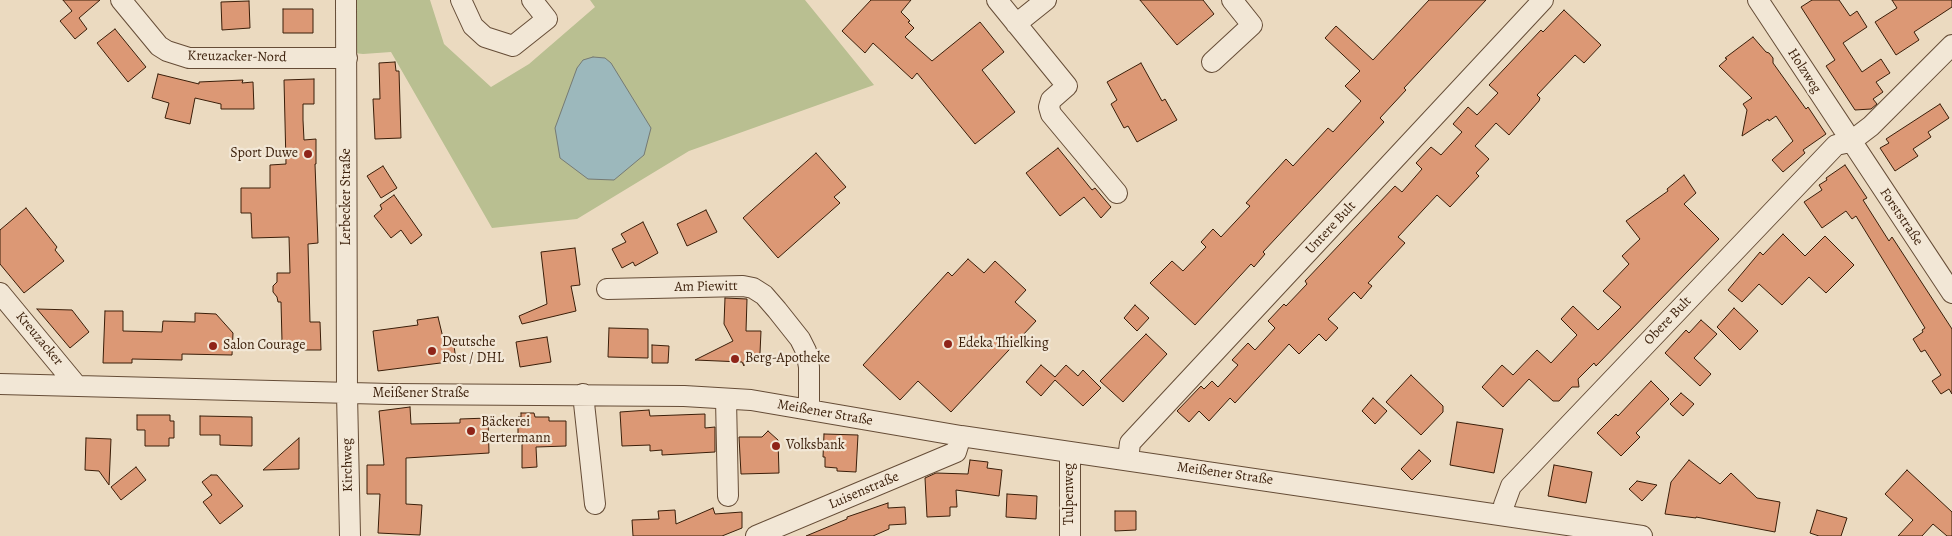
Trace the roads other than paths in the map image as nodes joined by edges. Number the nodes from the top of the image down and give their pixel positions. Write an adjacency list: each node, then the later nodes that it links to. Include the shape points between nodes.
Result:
1 (121, 0): 12 (street, Kreuzacker-Nord, via 159,46 189,58)
2 (346, 0): 12 (street, Lerbecker Straße)
3 (461, 0): 4 (street, via 473,26 485,37 513,46 547,18)
4 (532, 0)
5 (997, 0): 10 (street)
6 (1046, 0): 10 (street)
7 (1232, 0): 13 (street, via 1252,25)
8 (1543, 0): 27 (street, Untere Bult, via 1130,443)
9 (1758, 0): 14 (street, Holzweg)
10 (1016, 24): 15 (street, via 1067,86 1051,100 1051,114)
11 (1952, 45): 14 (street, Obere Bult)
12 (347, 58): 21 (street, Lerbecker Straße)
13 (1212, 62)
14 (1850, 142): 18 (street, Forststraße); 30 (street, Obere Bult, via 1836,145 1511,486)
15 (1117, 192)
16 (606, 289): 24 (street, Am Piewitt, via 753,288 777,310 806,351)
17 (0, 292): 20 (street, Kreuzacker)
18 (1952, 293)
19 (0, 384): 20 (street, Meißener Straße)
20 (77, 386): 21 (street, Meißener Straße)
21 (347, 393): 22 (street, Meißener Straße); 31 (street, Kirchweg)
22 (583, 394): 23 (street, Meißener Straße); 29 (street)
23 (726, 398): 24 (street, Meißener Straße); 28 (street)
24 (809, 410): 25 (street, Meißener Straße)
25 (961, 436): 26 (street, Meißener Straße); 32 (street, Luisenstraße, via 956,452)
26 (1070, 452): 27 (street, Meißener Straße); 33 (street, Tulpenweg)
27 (1128, 460): 30 (street, Meißener Straße)
28 (728, 496)
29 (595, 504)
30 (1503, 515): 34 (street, Meißener Straße)
31 (350, 536)
32 (756, 536)
33 (1070, 536)
34 (1642, 536)

